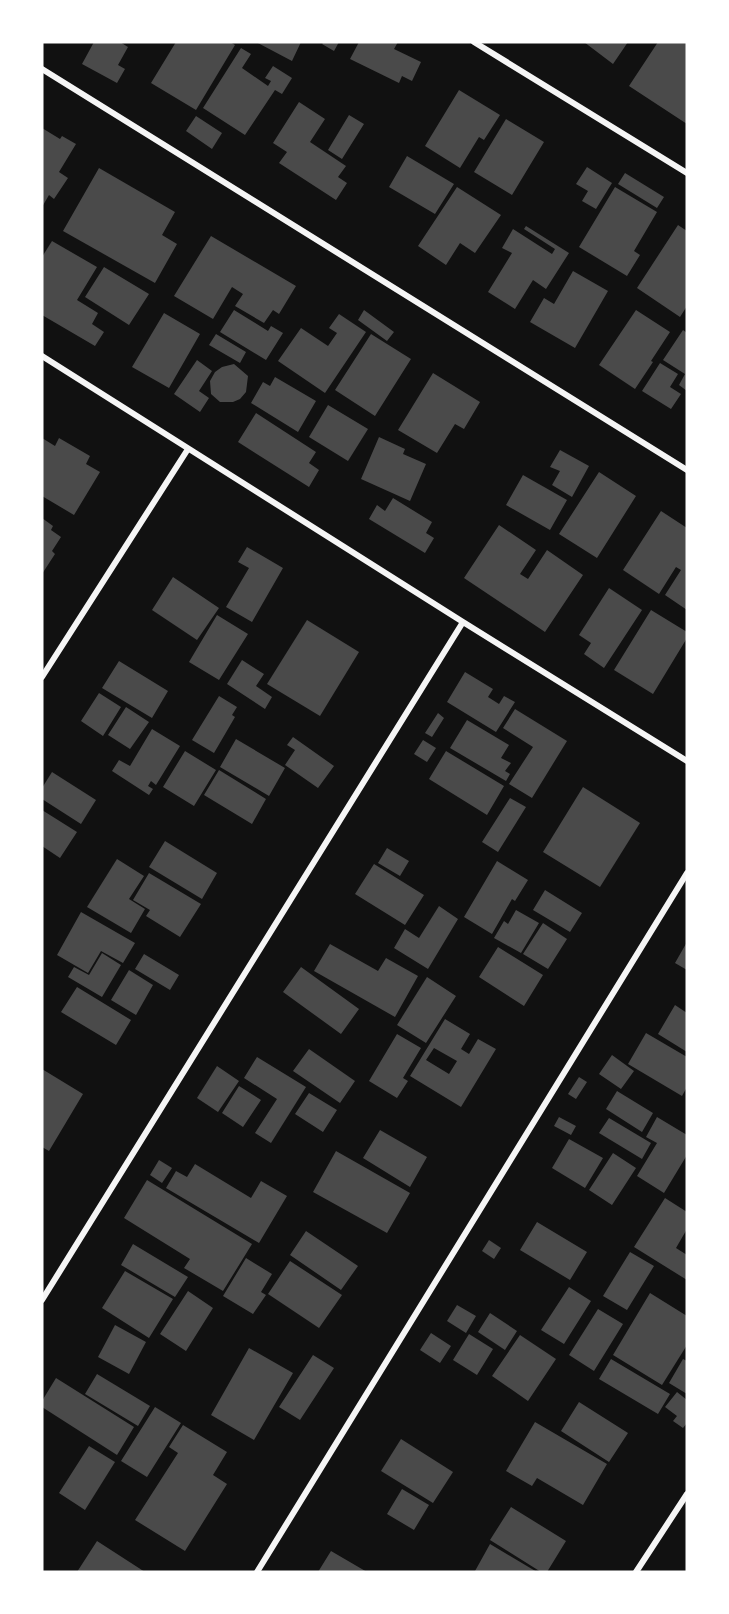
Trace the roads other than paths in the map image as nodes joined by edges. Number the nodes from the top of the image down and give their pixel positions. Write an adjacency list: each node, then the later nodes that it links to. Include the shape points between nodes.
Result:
1 (474, 42): 3 (street)
2 (42, 69): 6 (street)
3 (687, 173)
4 (42, 356): 5 (street)
5 (188, 449): 7 (street); 8 (street)
6 (687, 470)
7 (463, 622): 9 (street); 11 (street)
8 (42, 677)
9 (687, 761)
10 (687, 873): 13 (street)
11 (42, 1300)
12 (687, 1494): 14 (street)
13 (257, 1572)
14 (636, 1572)

